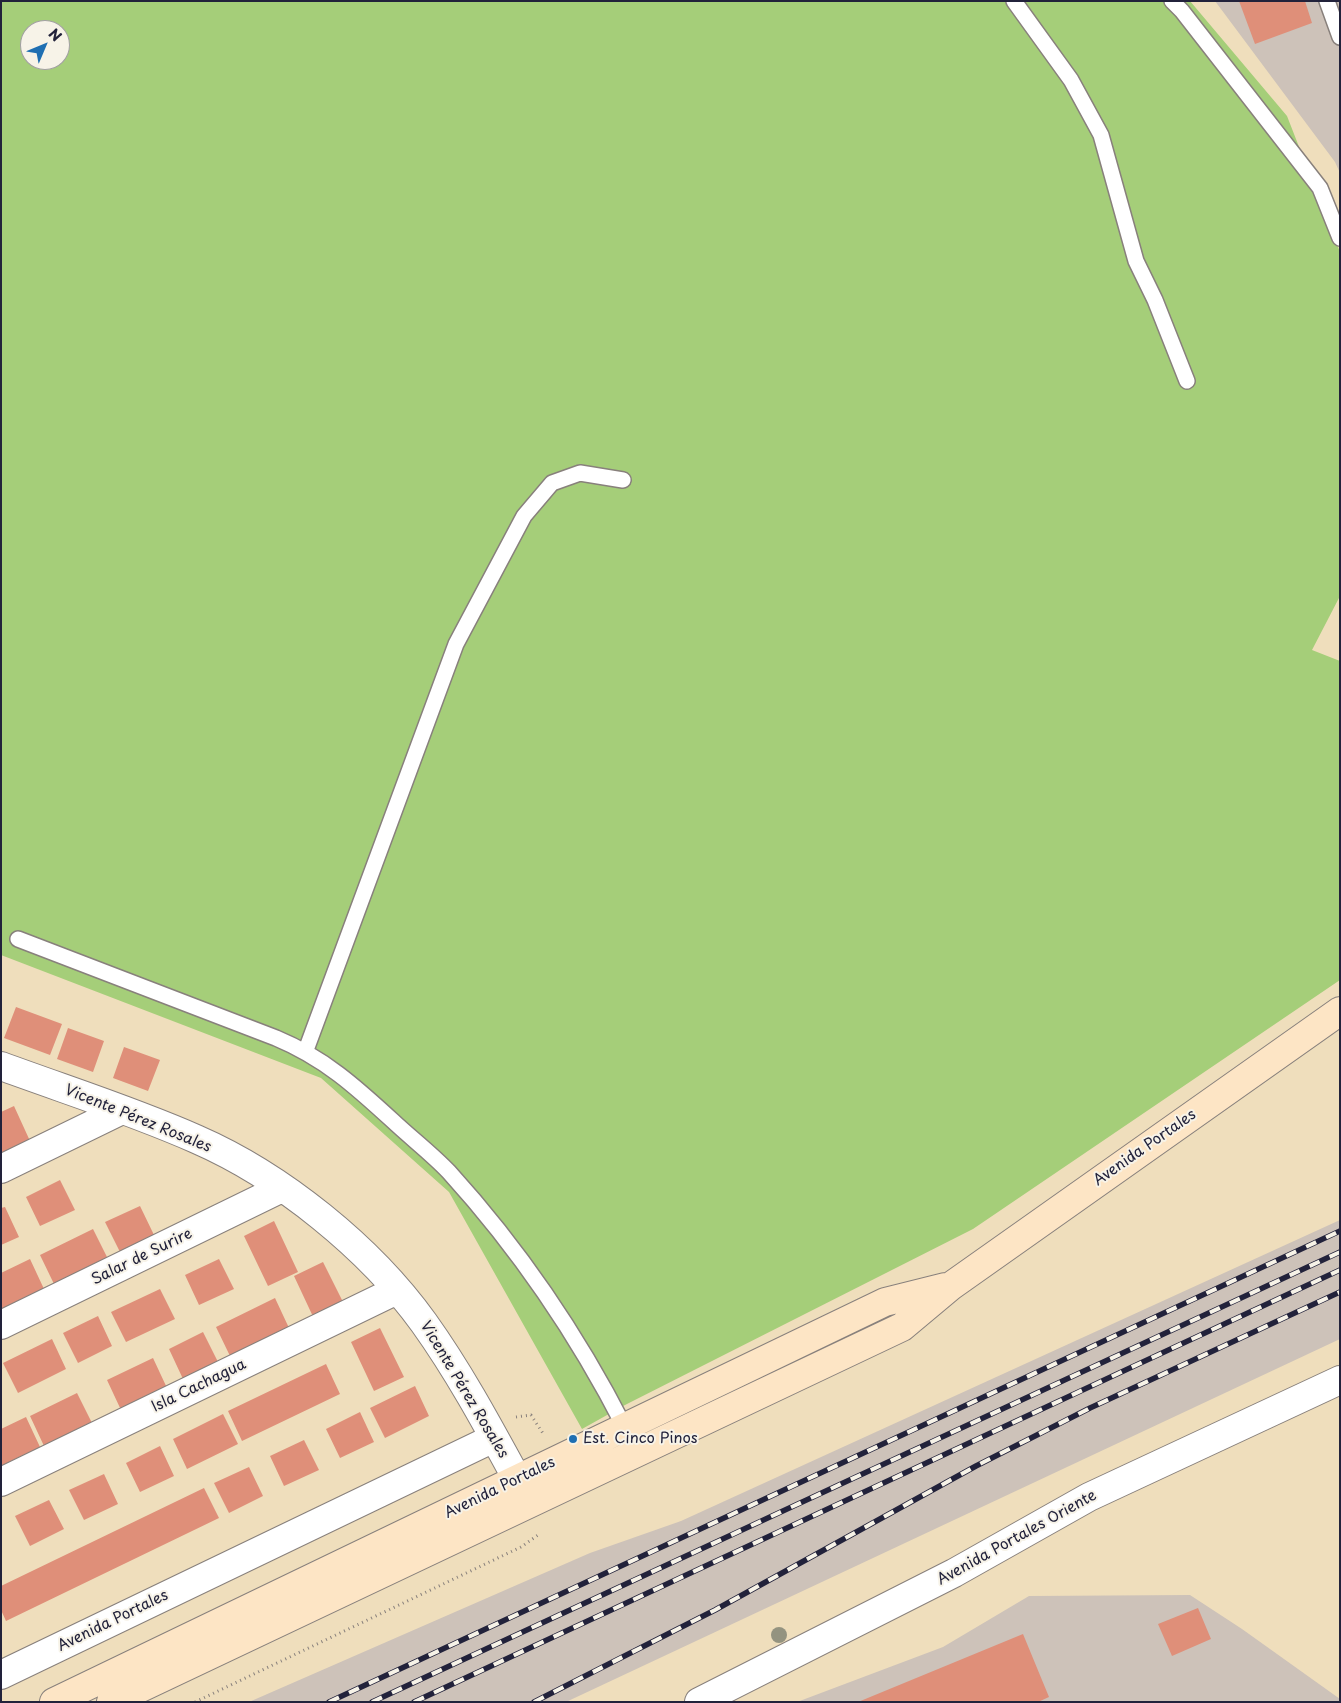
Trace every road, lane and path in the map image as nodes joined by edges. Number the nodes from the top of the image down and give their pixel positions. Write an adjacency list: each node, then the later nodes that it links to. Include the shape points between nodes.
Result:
1 (1014, 1): 6 (lane, via 1071,80 1101,134 1136,261 1156,300)
2 (1172, 1): 5 (lane, via 1320,188)
3 (1327, 1): 4 (lane)
4 (1340, 37)
5 (1340, 238)
6 (1187, 381)
7 (623, 480): 10 (lane, via 580,473 552,484 524,516 456,644)
8 (18, 939): 10 (lane)
9 (1340, 1011): 15 (main road, Avenida Portales)
10 (306, 1050): 19 (lane, via 330,1066 448,1171 551,1303 601,1382)
11 (1, 1066): 12 (street, Vicente Pérez Rosales)
12 (122, 1110): 13 (street); 14 (street, Vicente Pérez Rosales, via 198,1140)
13 (1, 1169)
14 (282, 1188): 16 (street, Vicente Pérez Rosales, via 330,1225); 17 (street, Salar de Surire)
15 (951, 1286): 19 (main road, Avenida Portales, via 885,1302); 23 (main road, Avenida Portales, via 902,1327)
16 (397, 1290): 20 (street, Vicente Pérez Rosales, via 448,1358); 22 (street, Isla Cachagua)
17 (1, 1326)
18 (1340, 1380): 29 (street, Avenida Portales Oriente, via 1089,1497 954,1573)
19 (625, 1428): 21 (main road, Avenida Portales)
20 (494, 1438): 21 (street, Vicente Pérez Rosales); 25 (street, Avenida Portales)
21 (517, 1479): 23 (street, Vicente Pérez Rosales); 26 (main road, Avenida Portales)
22 (1, 1482)
23 (530, 1503): 27 (main road, Avenida Portales)
24 (543, 1531): 28 (path, via 520,1547)
25 (1, 1675)
26 (54, 1702)
27 (111, 1702)
28 (195, 1702)
29 (699, 1702)

